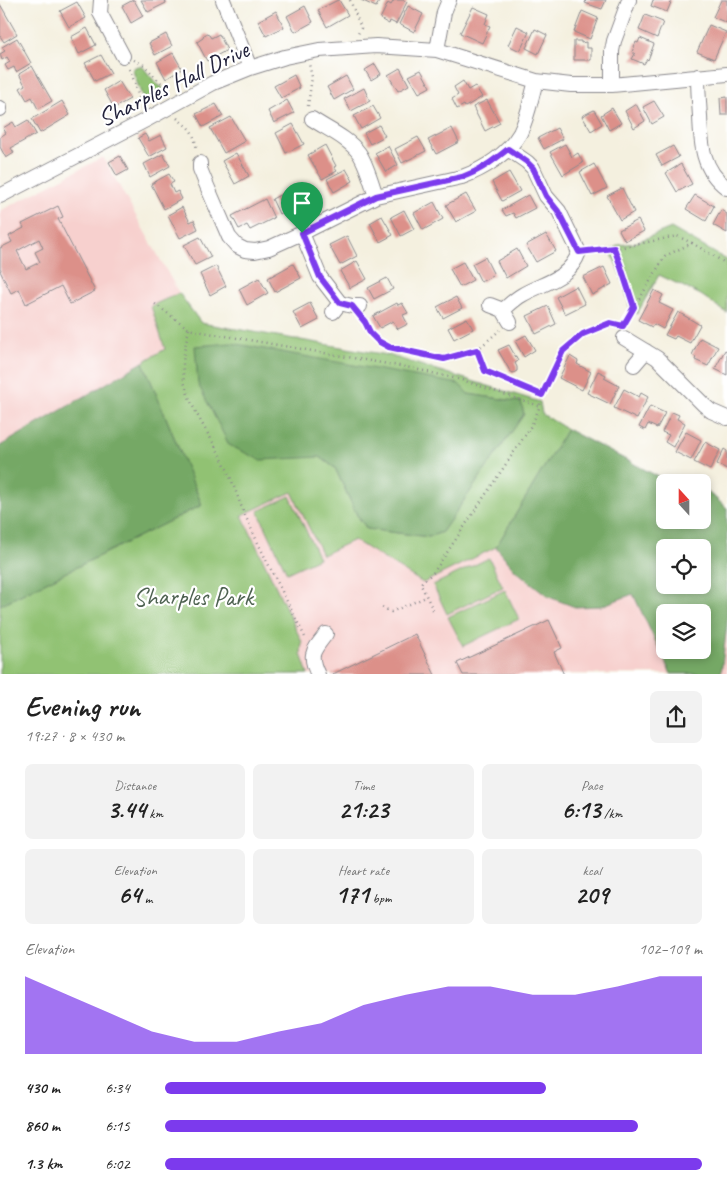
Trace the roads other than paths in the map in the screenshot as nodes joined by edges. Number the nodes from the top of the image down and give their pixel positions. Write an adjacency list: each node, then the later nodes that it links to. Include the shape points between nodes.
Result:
1 (100, 0): 6 (street, via 100,13)
2 (222, 0): 7 (street)
3 (449, 0): 5 (street)
4 (629, 0): 11 (street, via 614,41)
5 (437, 50): 7 (street, Sharples Hall Drive, via 376,46 319,50); 10 (street, Sharples Hall Drive)
6 (124, 56)
7 (250, 68): 16 (street, Sharples Hall Drive, via 213,83)
8 (727, 74): 9 (street, Sharples Hall Drive)
9 (698, 76): 11 (street, Sharples Hall Drive); 15 (street, via 701,146 713,174)
10 (536, 81): 11 (street, Sharples Hall Drive); 13 (street, via 520,133)
11 (612, 85)
12 (312, 119): 17 (street, via 345,139 359,153)
13 (508, 149): 17 (street, via 493,162 462,177); 19 (street, via 533,168 579,252 569,270 522,296 507,316)
14 (198, 172): 18 (street, via 229,237 237,246 255,251)
15 (727, 188)
16 (0, 196)
17 (376, 196): 18 (street)
18 (302, 233): 20 (street, via 320,277)
19 (490, 305)
20 (346, 307)
21 (624, 338): 22 (street)
22 (646, 351): 23 (street); 24 (street, via 664,364 711,411)
23 (634, 365)
24 (727, 418)
25 (326, 634): 26 (street, via 314,651 313,664)
26 (318, 674)

